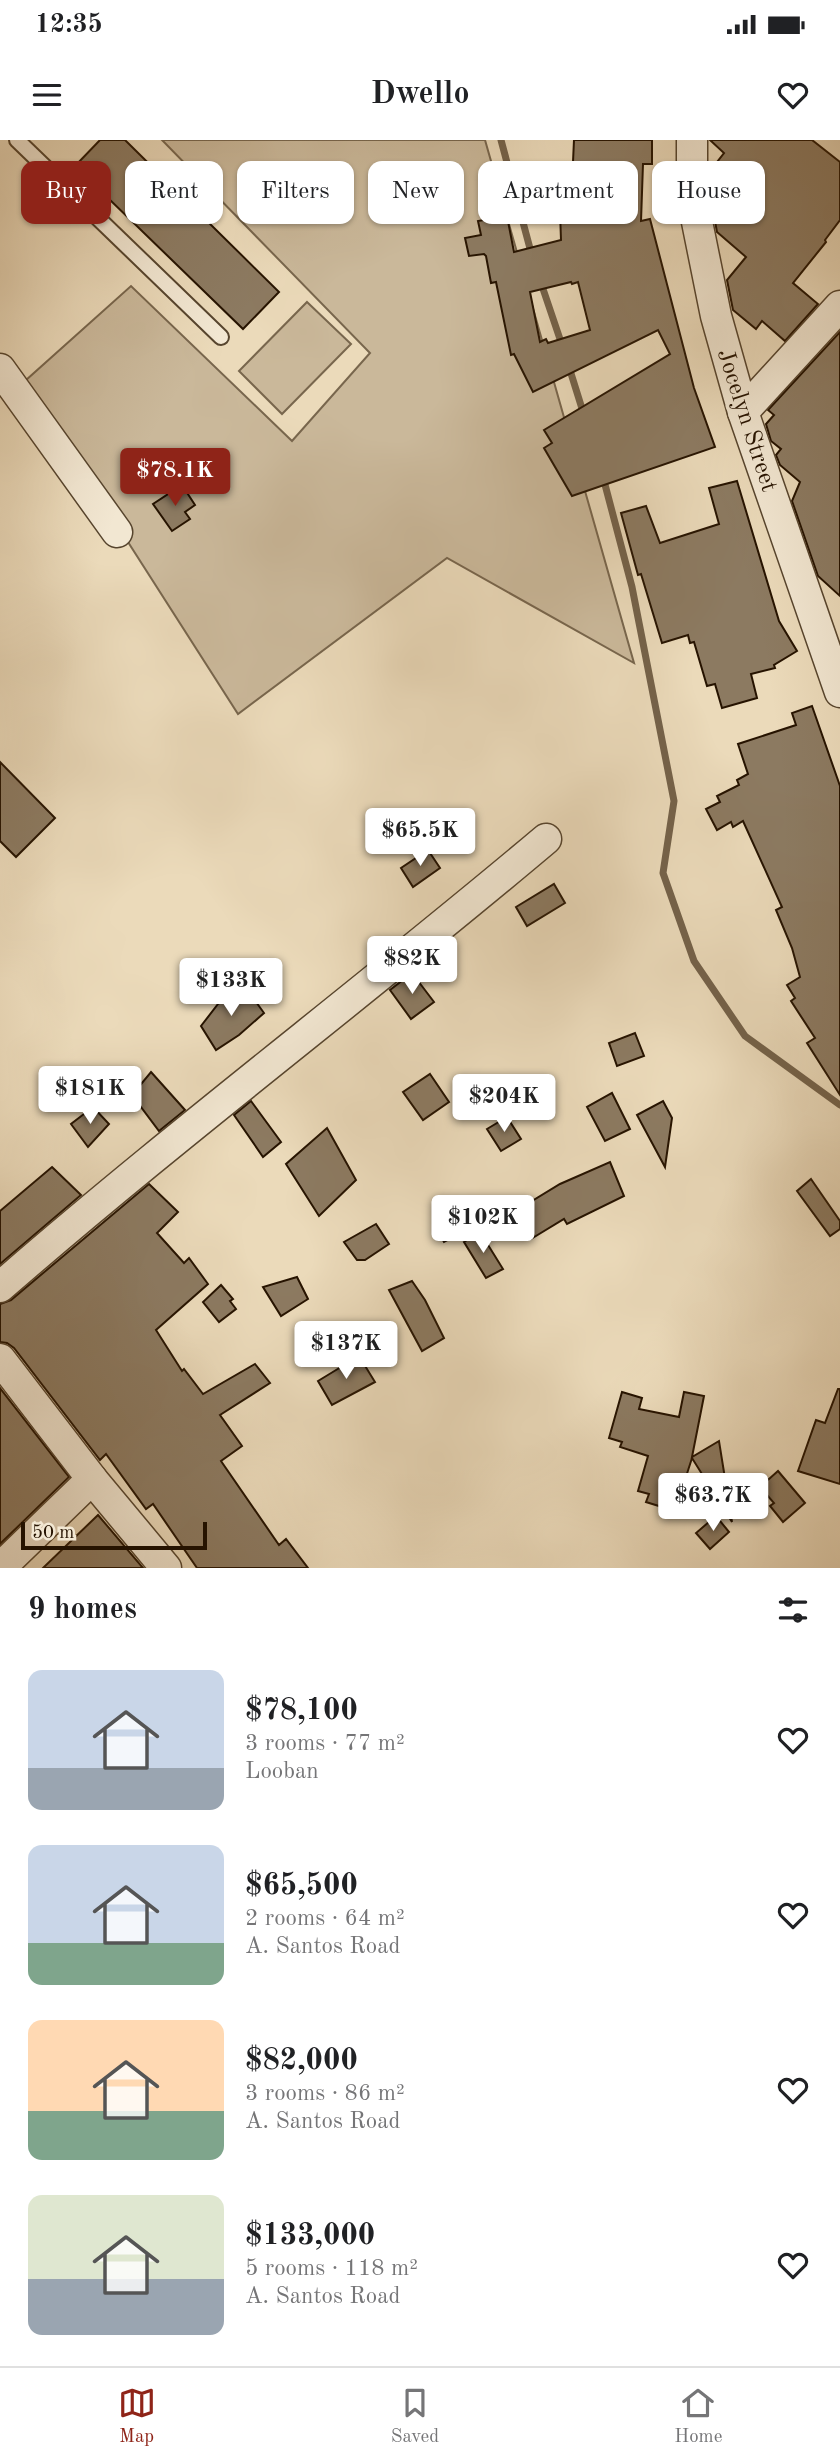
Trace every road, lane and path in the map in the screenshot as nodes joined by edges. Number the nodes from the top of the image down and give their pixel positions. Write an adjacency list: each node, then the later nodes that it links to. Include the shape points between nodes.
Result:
1 (17, 140): 4 (lane)
2 (692, 140): 6 (street, Jocelyn Street, via 692,197 701,245)
3 (840, 306): 6 (street)
4 (221, 337)
5 (0, 369): 7 (street)
6 (743, 412): 8 (street, Jocelyn Street)
7 (117, 532)
8 (837, 672)
9 (546, 839): 10 (street, via 159,1152)
10 (0, 1287)
11 (0, 1359): 12 (street)
12 (92, 1479): 13 (street); 14 (street)
13 (0, 1568)
14 (166, 1568)

